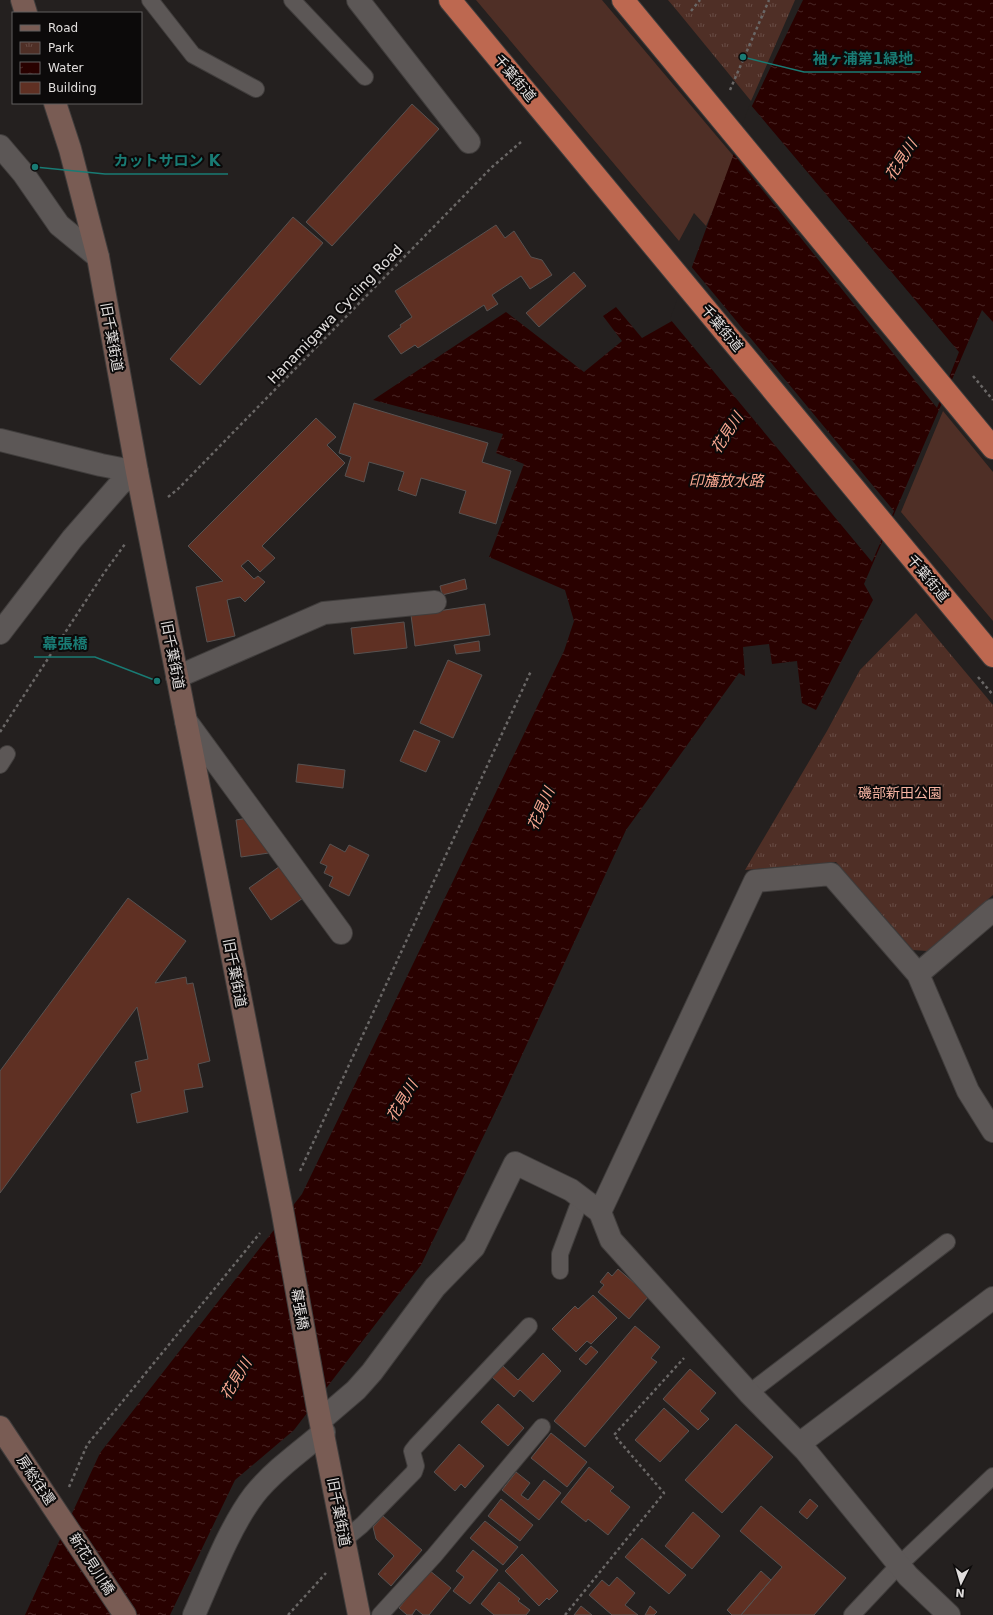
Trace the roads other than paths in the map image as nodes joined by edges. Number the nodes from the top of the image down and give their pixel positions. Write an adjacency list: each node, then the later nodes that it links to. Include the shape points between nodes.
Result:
1 (22, 0): 7 (street)
2 (150, 0): 9 (lane, via 193,55)
3 (292, 0): 8 (lane)
4 (358, 0): 11 (street)
5 (450, 0): 19 (highway, 千葉街道)
6 (622, 0): 15 (highway)
7 (26, 12)
8 (365, 77)
9 (256, 89)
10 (55, 104): 13 (street, 旧千葉街道)
11 (469, 142)
12 (0, 146): 13 (street, via 23,173 59,225)
13 (98, 256): 16 (street, 旧千葉街道)
14 (0, 440): 16 (street)
15 (993, 448)
16 (137, 472): 18 (street, via 120,484 72,539); 20 (street, 旧千葉街道)
17 (435, 602): 20 (street, via 324,613)
18 (0, 633)
19 (993, 656)
20 (177, 677): 21 (street, 旧千葉街道)
21 (186, 721): 23 (street); 27 (street, 旧千葉街道)
22 (993, 910): 24 (street)
23 (341, 933)
24 (918, 974): 25 (street, via 968,1091); 28 (street, via 831,874 755,881)
25 (993, 1131)
26 (582, 1198): 28 (street); 30 (lane, via 560,1254); 34 (street, via 515,1163 474,1247 435,1287 372,1372 356,1390)
27 (282, 1209): 34 (street, 幕張橋)
28 (600, 1212): 33 (street, via 611,1240)
29 (947, 1242): 33 (lane)
30 (560, 1270)
31 (993, 1298): 37 (street)
32 (530, 1326): 40 (lane, via 416,1446 412,1451 416,1466 414,1472)
33 (749, 1393): 37 (street)
34 (321, 1420): 40 (street, 旧千葉街道); 43 (street, via 288,1461 254,1495 234,1529)
35 (0, 1427): 39 (street, 房総往還)
36 (542, 1427): 45 (lane, via 434,1556)
37 (799, 1444): 41 (street)
38 (993, 1476): 41 (lane)
39 (58, 1513): 42 (street, 新花見川橋)
40 (346, 1545): 44 (street, 旧千葉街道)
41 (899, 1565): 46 (lane); 47 (street)
42 (125, 1615)
43 (194, 1615)
44 (359, 1615)
45 (380, 1615)
46 (852, 1615)
47 (949, 1615)

